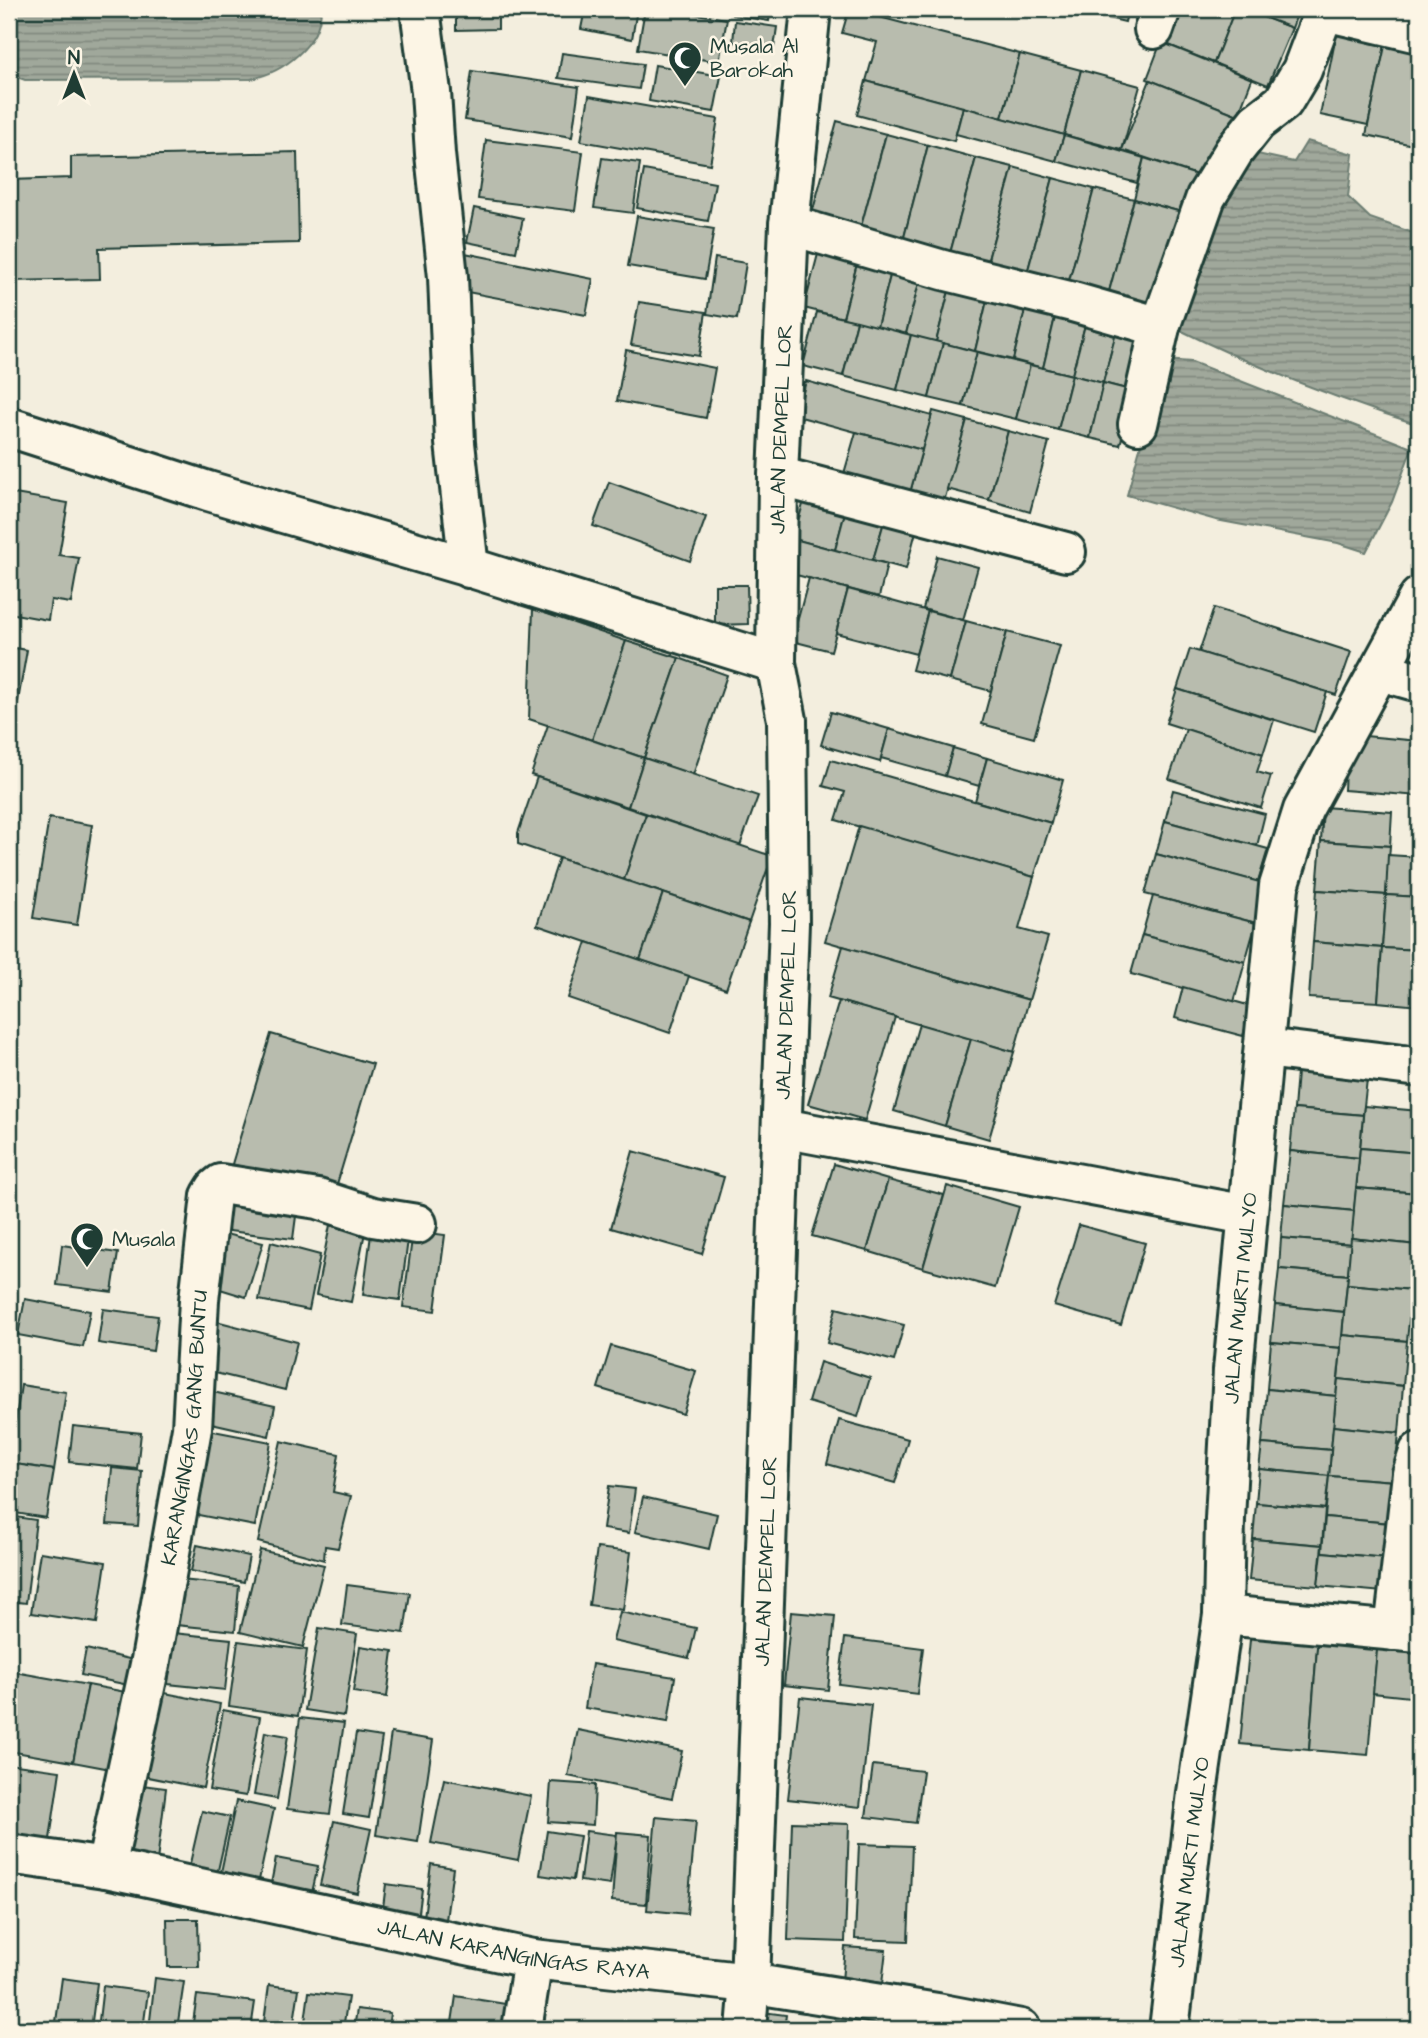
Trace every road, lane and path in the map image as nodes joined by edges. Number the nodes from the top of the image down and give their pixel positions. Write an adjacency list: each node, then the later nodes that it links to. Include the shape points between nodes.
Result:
1 (420, 9): 11 (street, via 448,276)
2 (811, 9): 5 (street, JALAN DEMPEL LOR)
3 (1325, 10): 4 (street); 6 (street, via 1302,70 1283,102 1256,122 1206,197)
4 (1419, 33)
5 (789, 225): 6 (street); 9 (street, JALAN DEMPEL LOR)
6 (1160, 327): 7 (street)
7 (1138, 424)
8 (9, 427): 11 (street)
9 (778, 475): 10 (street); 13 (street, JALAN DEMPEL LOR)
10 (1066, 552)
11 (457, 564): 13 (street)
12 (1419, 597): 14 (street, JALAN MURTI MULYO)
13 (776, 663): 18 (street, JALAN DEMPEL LOR, via 788,720 789,923)
14 (1380, 671): 15 (street); 16 (street, JALAN MURTI MULYO, via 1303,810 1279,887)
15 (1419, 682)
16 (1265, 1048): 17 (street); 19 (street, JALAN MURTI MULYO)
17 (1419, 1068)
18 (782, 1128): 19 (street); 27 (street, JALAN DEMPEL LOR)
19 (1247, 1215): 22 (street, JALAN MURTI MULYO, via 1233,1370)
20 (417, 1224): 25 (street, KARANGINGAS GANG BUNTU, via 373,1217 318,1199 221,1184 211,1196 192,1427 151,1660)
21 (1419, 1452): 23 (street, via 1412,1474)
22 (1223, 1615): 23 (street); 32 (street, JALAN MURTI MULYO)
23 (1407, 1632)
24 (9, 1854): 25 (street, JALAN KARANGINGAS RAYA)
25 (106, 1868): 26 (street, JALAN KARANGINGAS RAYA)
26 (533, 1959): 27 (street, JALAN KARANGINGAS RAYA); 29 (street)
27 (750, 1983): 28 (street, JALAN KARANGINGAS RAYA); 30 (street, JALAN DEMPEL LOR)
28 (935, 2021): 31 (street, JALAN KARANGINGAS RAYA)
29 (522, 2029)
30 (746, 2029)
31 (1021, 2029)
32 (1169, 2029)

